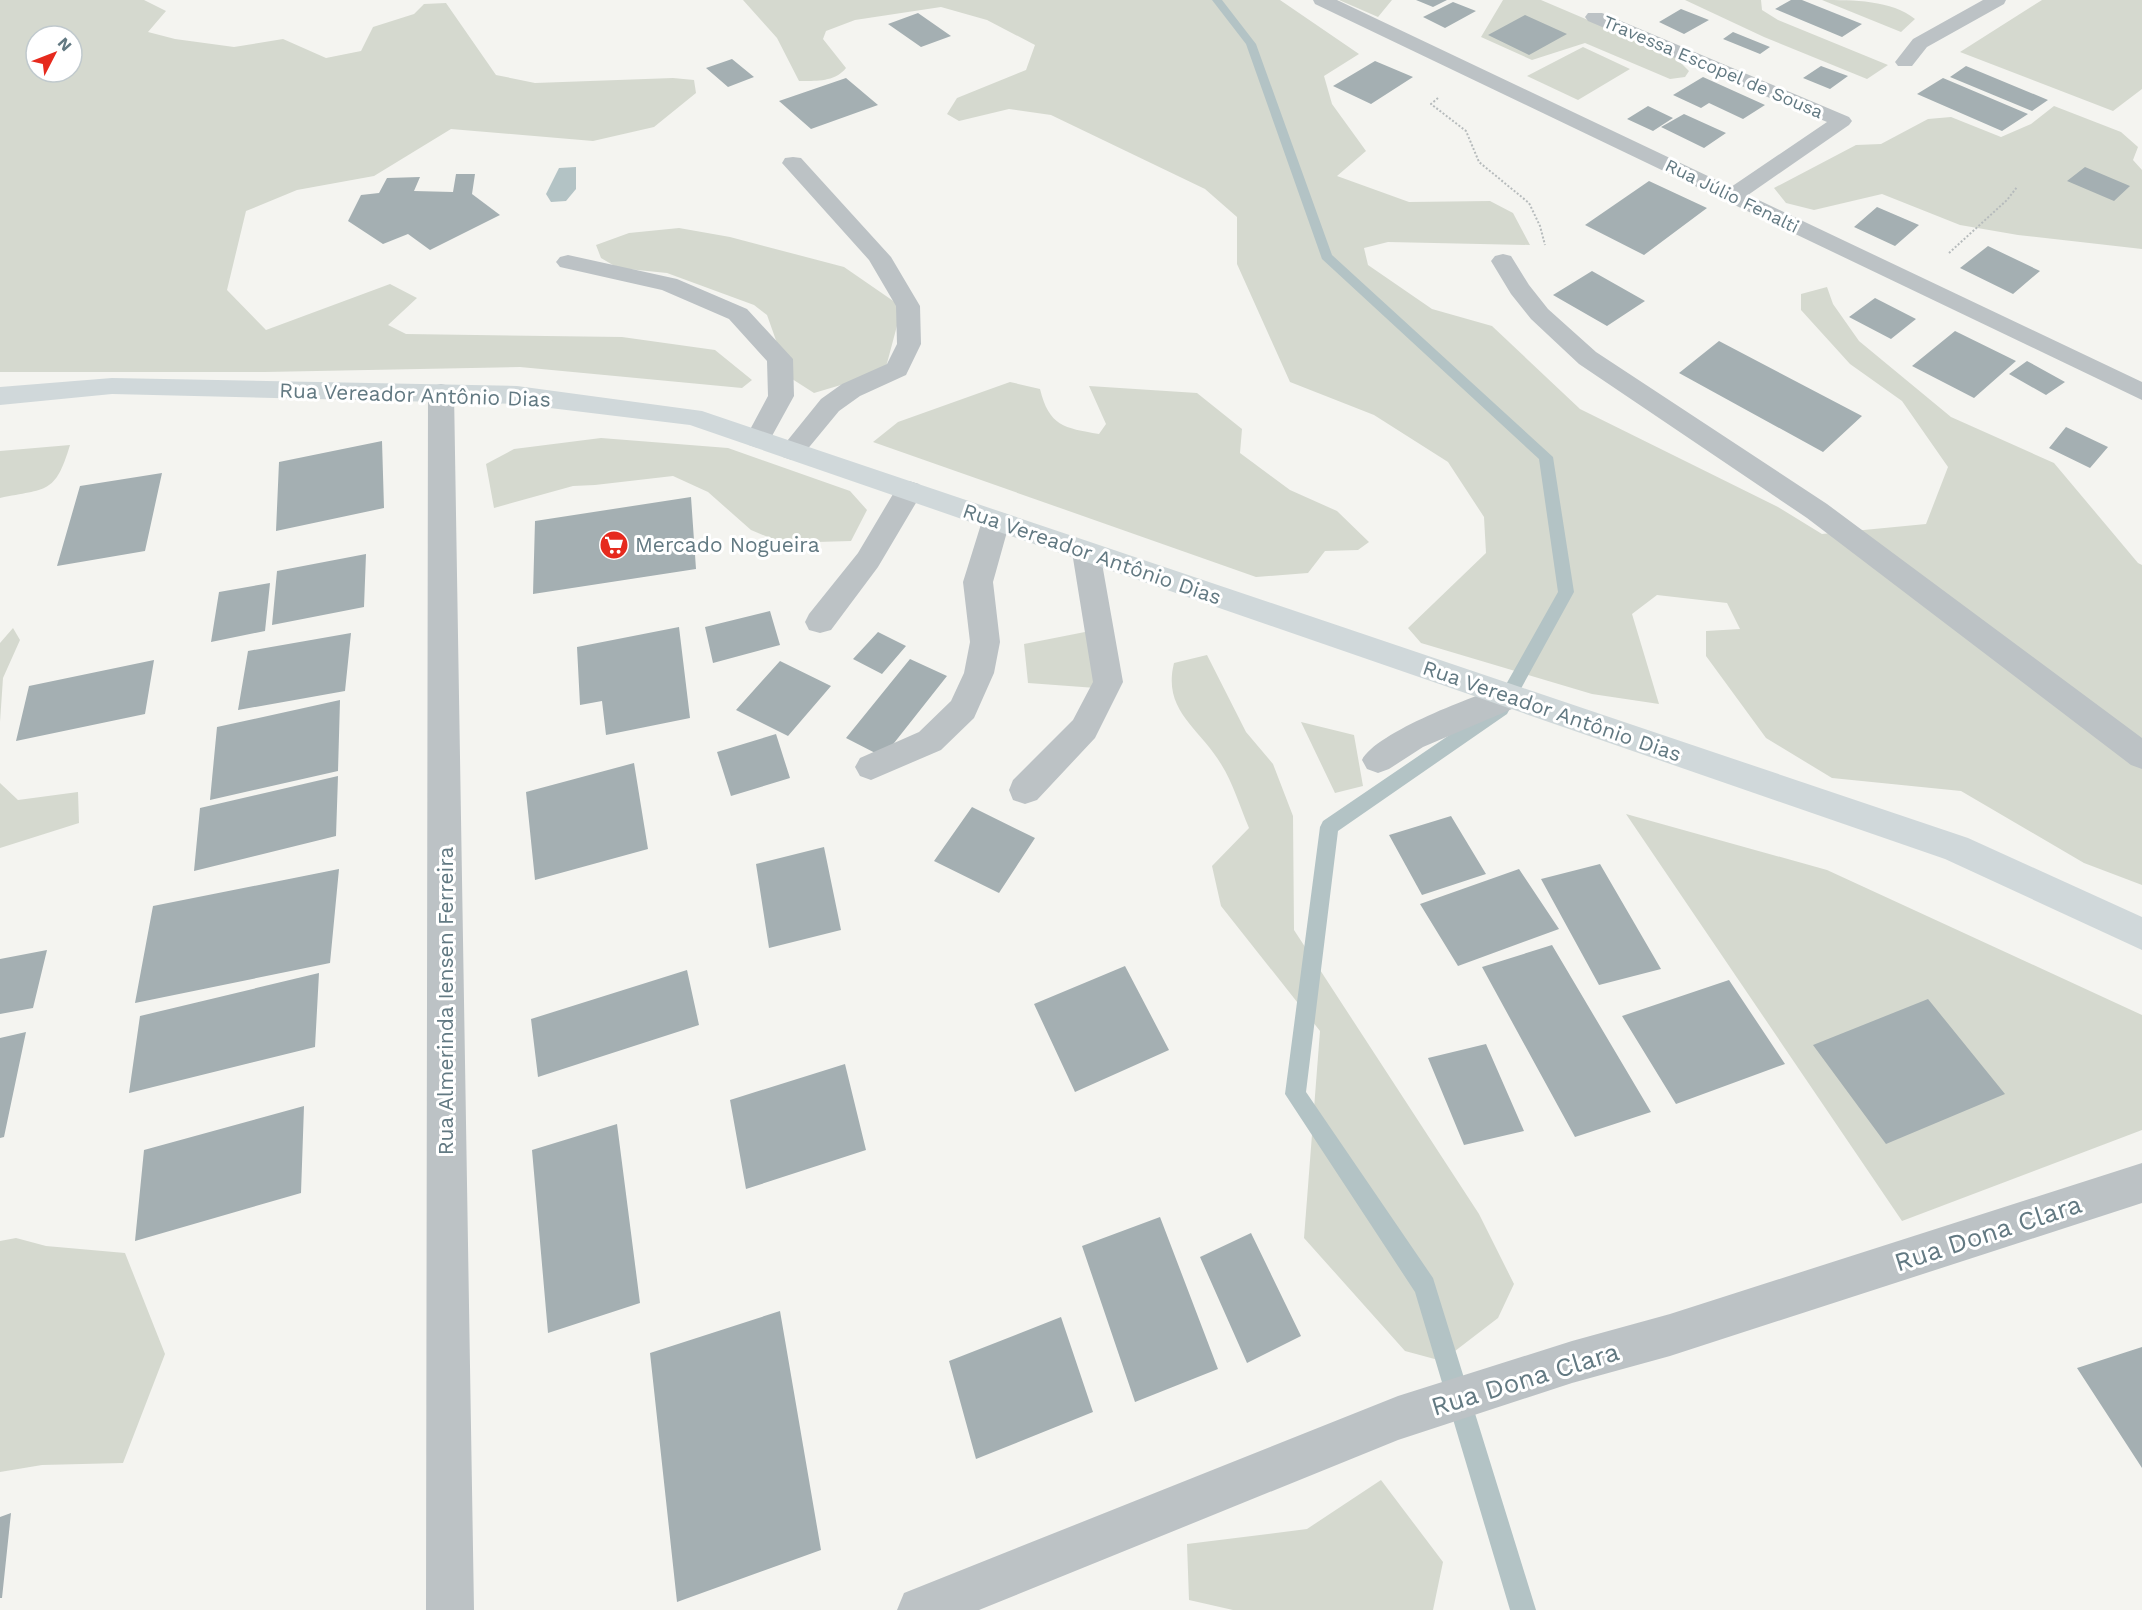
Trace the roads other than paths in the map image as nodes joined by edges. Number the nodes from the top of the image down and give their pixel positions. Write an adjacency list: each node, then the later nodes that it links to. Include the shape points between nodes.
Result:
1 (1322, 0): 6 (street, Rua Júlio Fenalti)
2 (1997, 0): 4 (street, via 1920,43)
3 (1595, 17): 6 (street, Travessa Escopel de Sousa, via 1842,121)
4 (1905, 63)
5 (793, 163): 13 (street, via 879,256 908,306 909,344 897,369 851,390 830,405)
6 (1732, 196): 9 (street, Rua Júlio Fenalti)
7 (568, 262): 12 (street, via 669,284 738,314 780,359 781,396)
8 (1506, 269): 19 (street, via 1552,327 1610,375 1834,523)
9 (2142, 392)
10 (441, 393): 11 (street, Rua Vereador Antônio Dias, via 112,386); 12 (street, Rua Vereador Antônio Dias, via 517,395 693,417); 25 (street, Rua Almerinda Iensen Ferreira)
11 (0, 396)
12 (758, 439): 13 (street, Rua Vereador Antônio Dias)
13 (792, 451): 14 (street, Rua Vereador Antônio Dias)
14 (909, 491): 15 (street, Rua Vereador Antônio Dias); 17 (street, via 868,560)
15 (996, 521): 16 (street, Rua Vereador Antônio Dias); 21 (street, via 978,582 985,642 979,673 963,709 930,741)
16 (1086, 552): 18 (street, Rua Vereador Antônio Dias); 22 (street, via 1108,682 1084,729)
17 (820, 622)
18 (1508, 697): 20 (street, via 1412,738); 23 (street, Rua Vereador Antônio Dias, via 1956,848)
19 (2142, 756)
20 (1378, 760)
21 (872, 767)
22 (1025, 790)
23 (2142, 934)
24 (2142, 1183): 26 (street, Rua Dona Clara, via 1398,1418)
25 (450, 1610)
26 (921, 1610)

